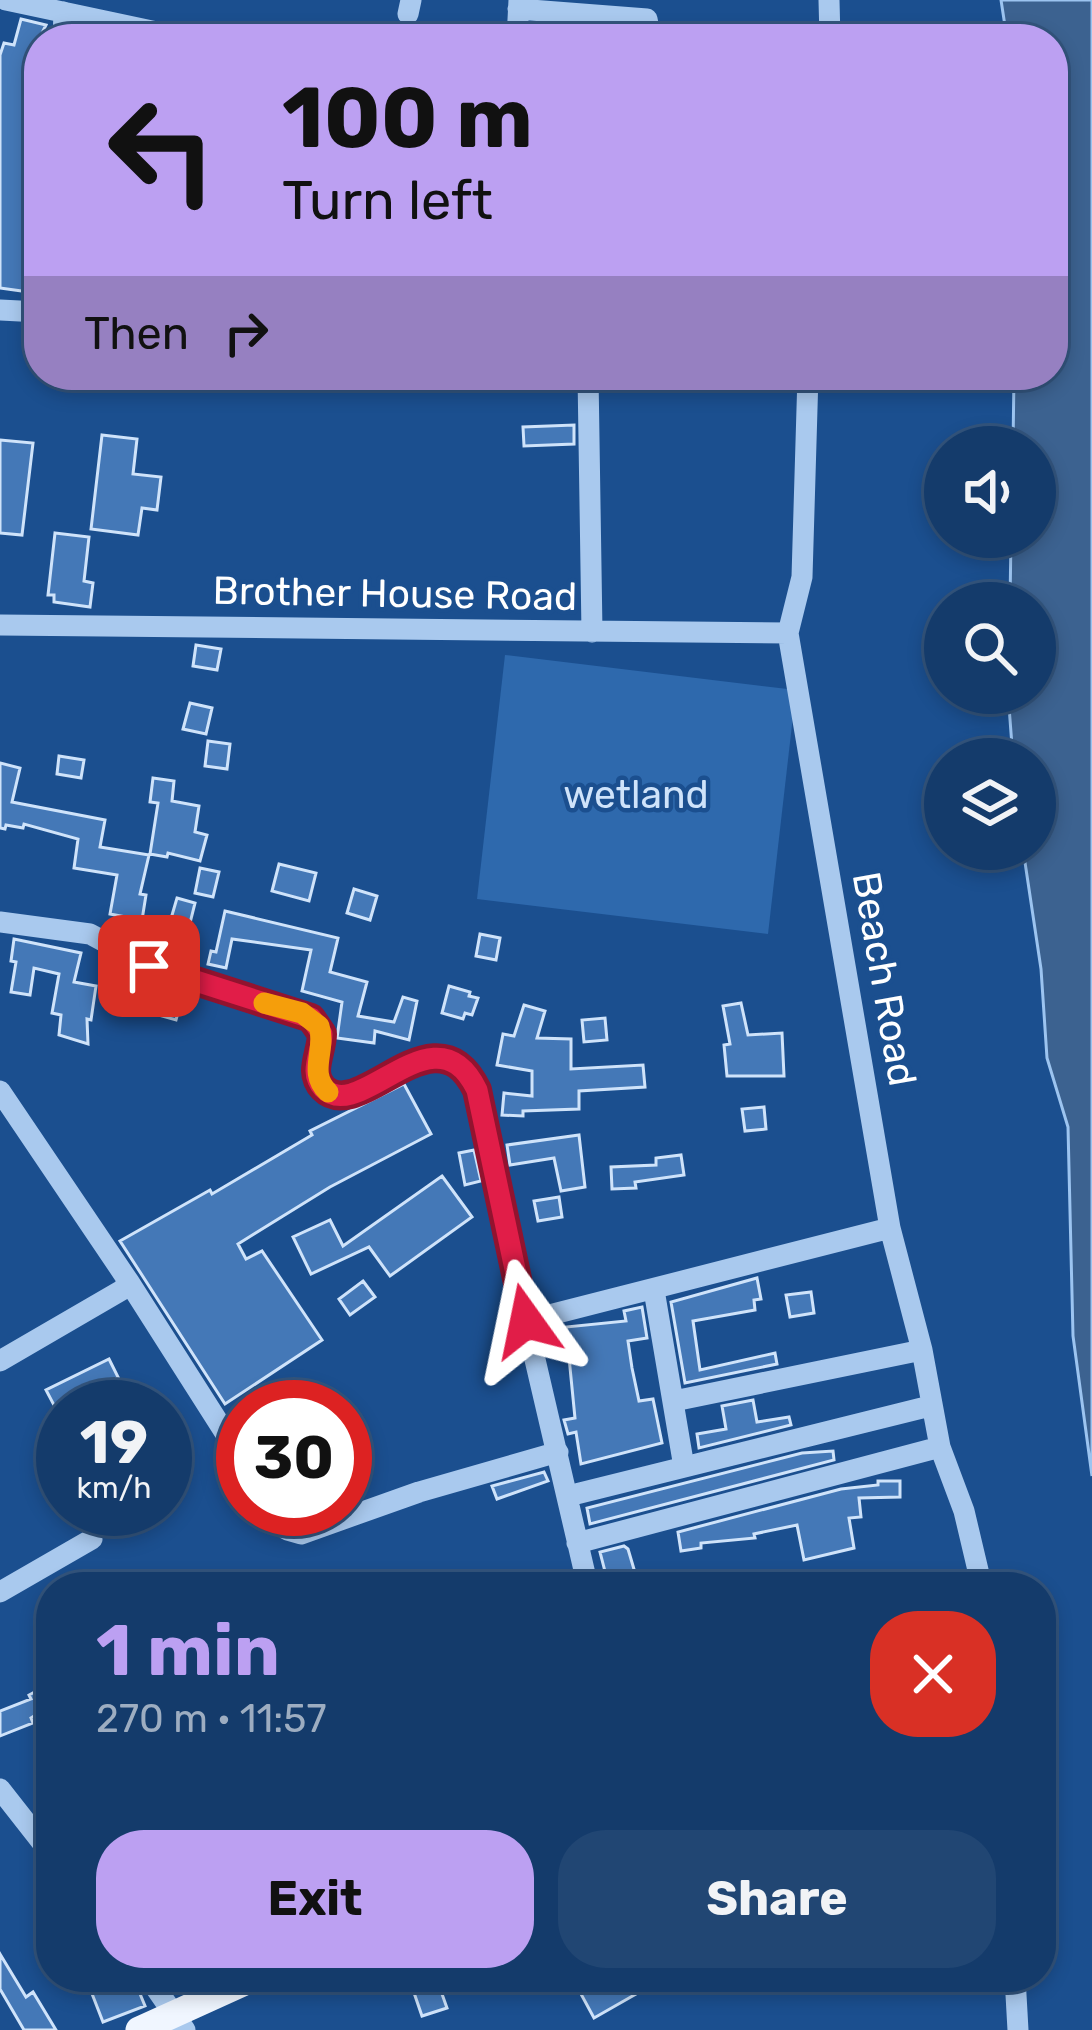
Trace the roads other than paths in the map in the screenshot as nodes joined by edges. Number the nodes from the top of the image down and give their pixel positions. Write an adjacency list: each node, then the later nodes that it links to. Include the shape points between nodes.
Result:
1 (2, 2): 3 (street)
2 (519, 4): 6 (street)
3 (64, 11): 4 (street); 5 (street)
4 (64, 24)
5 (122, 24)
6 (648, 24)
7 (588, 390): 10 (street)
8 (808, 390): 11 (street, Beach Road, via 802,577)
9 (0, 625): 10 (street, Brother House Road)
10 (592, 632): 11 (street, Brother House Road)
11 (788, 633): 14 (street, Beach Road)
12 (0, 922): 17 (street, via 90,934 159,971 311,1018 322,1034 317,1079 335,1096 425,1058 458,1065 477,1090)
13 (0, 1091): 15 (street)
14 (890, 1228): 16 (street); 18 (street, Beach Road)
15 (129, 1282): 19 (street); 22 (street)
16 (654, 1290): 17 (street); 20 (street)
17 (526, 1321): 24 (street)
18 (922, 1350): 20 (street); 21 (street, Beach Road)
19 (0, 1361)
20 (674, 1400): 25 (street)
21 (930, 1406): 23 (street, Beach Road); 25 (street)
22 (216, 1419)
23 (940, 1447): 29 (street); 31 (street, Beach Road)
24 (558, 1452): 26 (street); 27 (street)
25 (684, 1467): 26 (street)
26 (568, 1496): 29 (street)
27 (372, 1509)
28 (92, 1539): 32 (street)
29 (578, 1543): 30 (street)
30 (585, 1572)
31 (978, 1572)
32 (0, 1592)
33 (0, 1789): 34 (street)
34 (36, 1835)
35 (159, 1992): 38 (street)
36 (230, 1992): 38 (main road)
37 (1017, 1992): 40 (street)
38 (180, 2021): 39 (main road)
39 (140, 2030)
40 (1018, 2030)

